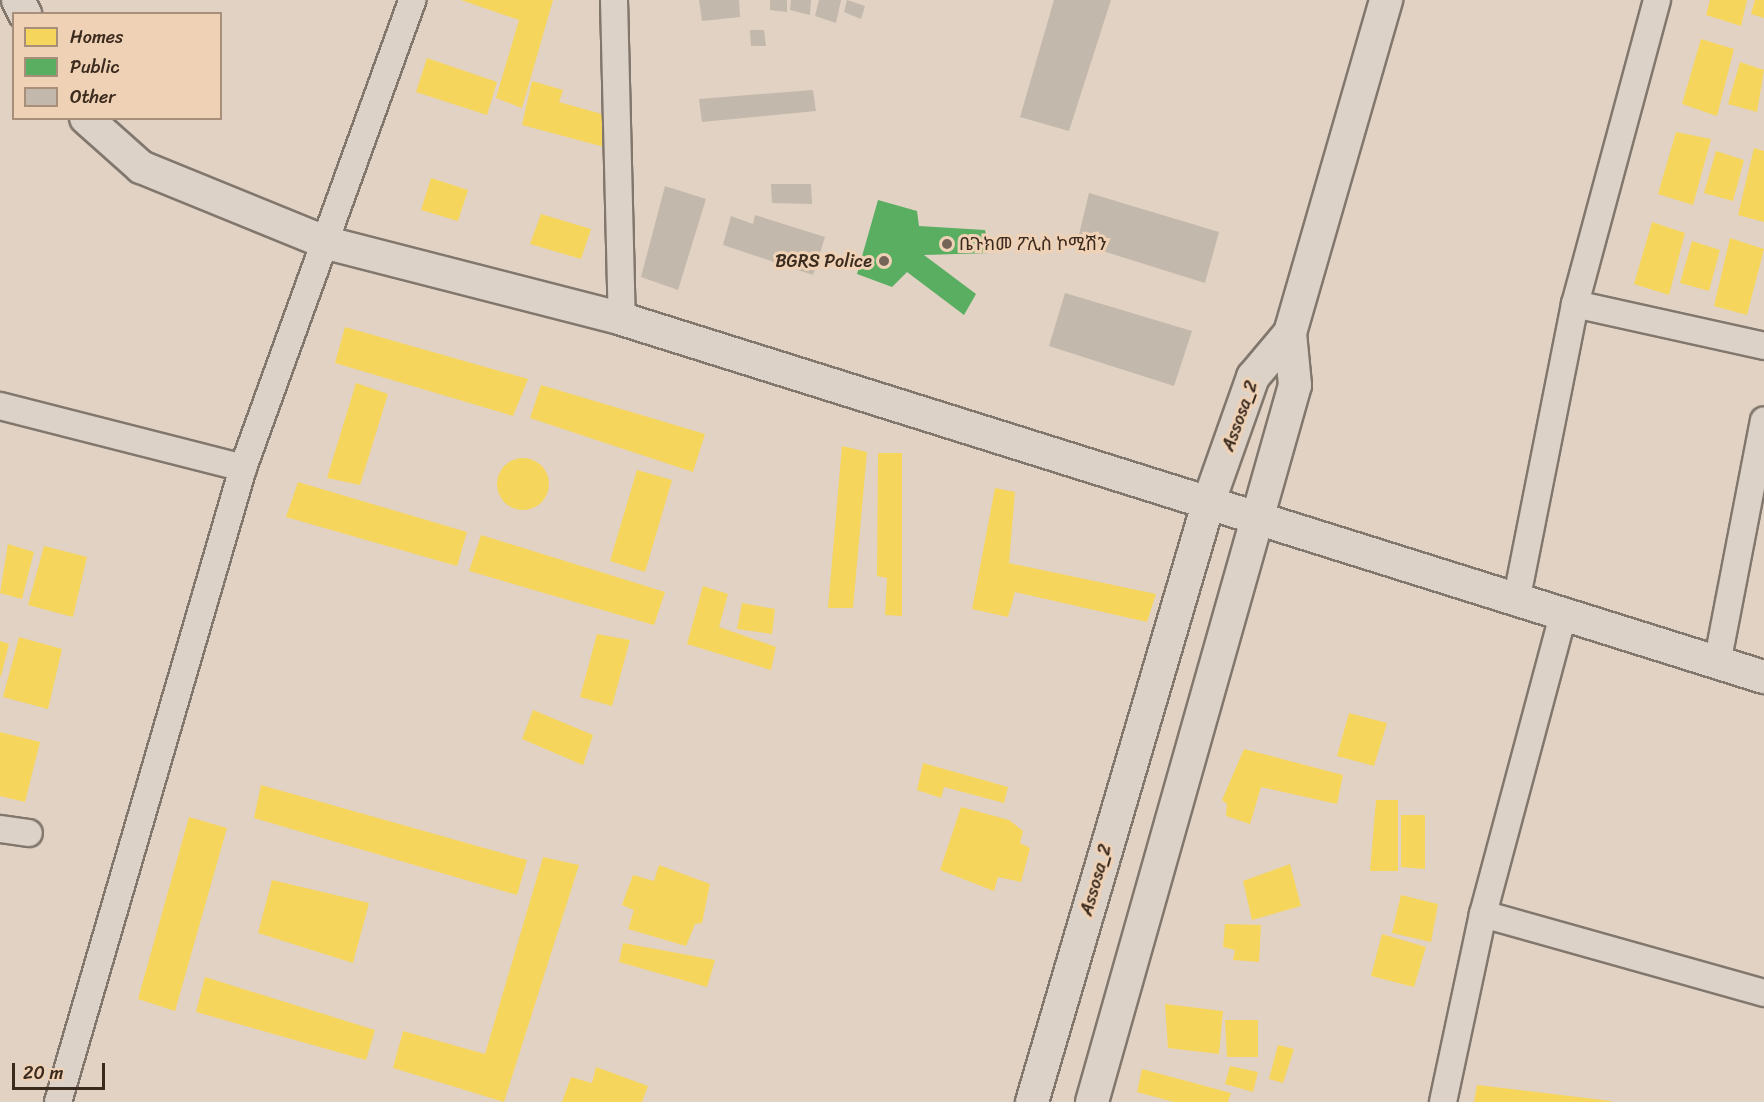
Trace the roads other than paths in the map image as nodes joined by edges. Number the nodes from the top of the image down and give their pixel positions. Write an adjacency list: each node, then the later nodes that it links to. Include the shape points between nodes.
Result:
1 (412, 0): 6 (street)
2 (614, 0): 8 (street)
3 (1386, 0): 9 (street)
4 (1657, 0): 7 (street)
5 (88, 120): 6 (street, via 141,167)
6 (327, 243): 8 (street); 13 (street)
7 (1575, 304): 10 (street); 16 (street)
8 (622, 319): 14 (street)
9 (1290, 333): 14 (street, Assosa_2, via 1253,377); 15 (street, via 1295,385)
10 (1764, 346)
11 (0, 406): 13 (street)
12 (1764, 420): 18 (street)
13 (243, 468): 24 (street)
14 (1208, 504): 15 (street); 25 (street, Assosa_2)
15 (1258, 518): 16 (street); 26 (street)
16 (1516, 602): 17 (street)
17 (1563, 616): 18 (street); 22 (street)
18 (1718, 664): 19 (street)
19 (1764, 677)
20 (0, 829): 21 (street)
21 (29, 833)
22 (1483, 914): 23 (street); 27 (street)
23 (1764, 993)
24 (58, 1102)
25 (1032, 1102)
26 (1092, 1102)
27 (1443, 1102)

